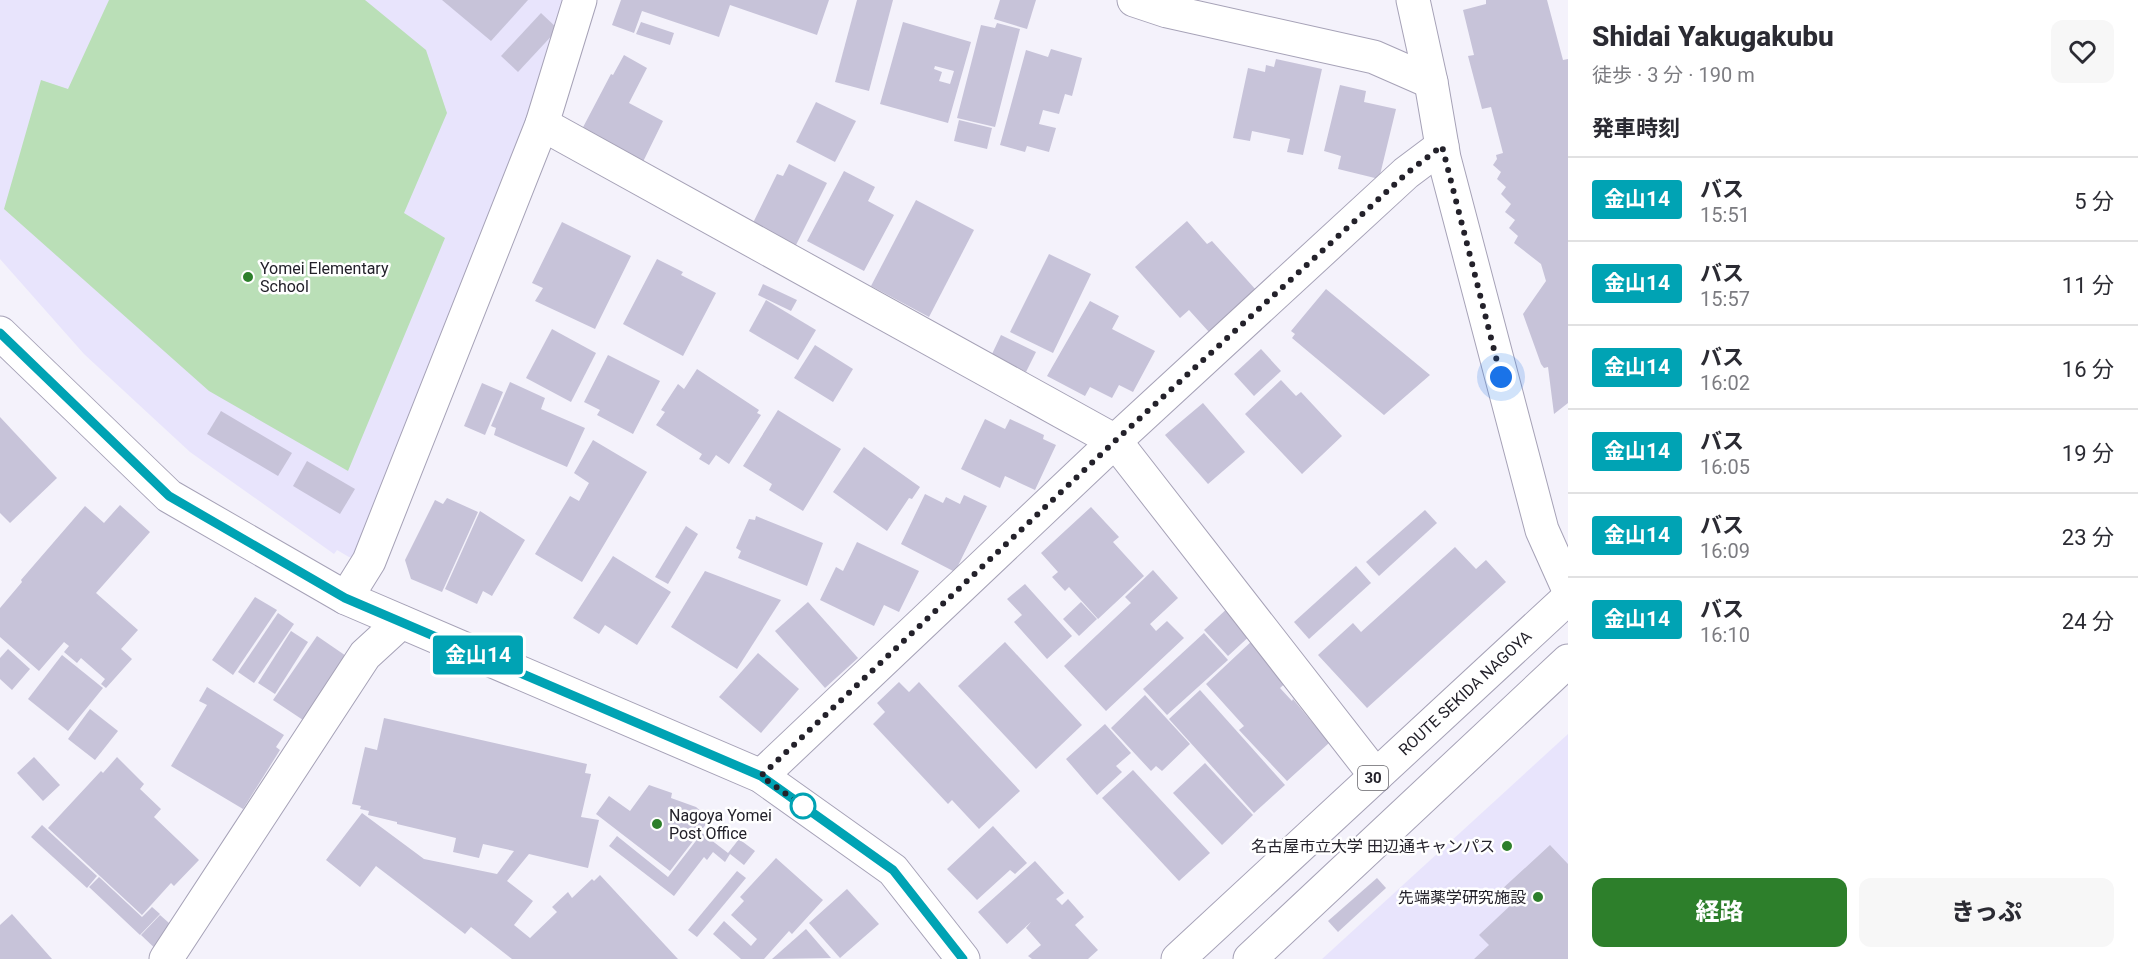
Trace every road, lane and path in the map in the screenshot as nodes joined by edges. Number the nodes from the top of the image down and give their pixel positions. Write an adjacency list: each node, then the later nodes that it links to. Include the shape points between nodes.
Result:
1 (580, 0): 6 (street)
2 (1134, 0): 4 (street)
3 (1413, 0): 5 (street)
4 (1167, 5): 5 (street, via 1374,57)
5 (1431, 82): 7 (street)
6 (542, 124): 9 (street); 11 (street, via 369,561)
7 (1442, 146): 9 (street, via 1398,181); 10 (street, via 1542,530)
8 (0, 333): 11 (street, via 169,496)
9 (1115, 441): 15 (street); 16 (street)
10 (1568, 588)
11 (345, 598): 13 (street)
12 (1568, 598): 16 (street, ROUTE SEKIDA NAGOYA / 30)
13 (401, 622): 15 (street); 17 (street, via 365,655)
14 (1568, 661): 20 (street)
15 (761, 776): 18 (street, via 893,870)
16 (1376, 776): 19 (street, ROUTE SEKIDA NAGOYA / 30)
17 (166, 959)
18 (963, 959)
19 (1178, 959)
20 (1250, 959)

